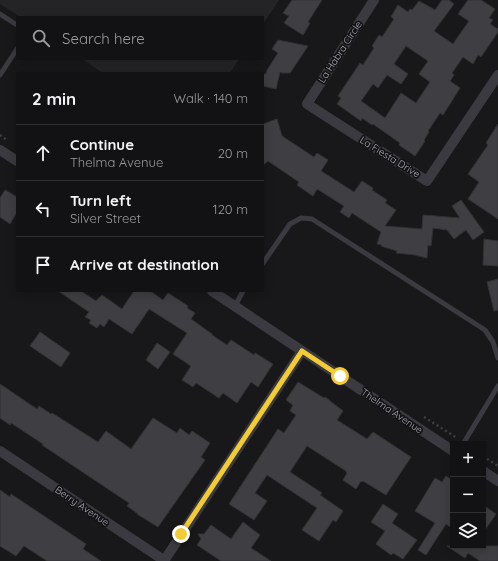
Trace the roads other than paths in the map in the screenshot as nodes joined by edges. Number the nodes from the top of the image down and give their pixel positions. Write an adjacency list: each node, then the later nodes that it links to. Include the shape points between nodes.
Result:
1 (374, 0): 7 (street, La Habra Circle)
2 (0, 14): 3 (lane)
3 (16, 25)
4 (16, 51): 5 (lane)
5 (0, 75)
6 (498, 75): 7 (street, La Fiesta Drive, via 427,181)
7 (307, 104)
8 (0, 150): 9 (street)
9 (16, 160)
10 (264, 262): 15 (lane, via 290,224 301,218 312,219 485,330 493,342)
11 (214, 292): 13 (street, Thelma Avenue)
12 (243, 292): 13 (lane)
13 (235, 306): 14 (street, Thelma Avenue)
14 (302, 351): 18 (street, Thelma Avenue); 22 (street)
15 (498, 358)
16 (498, 386): 17 (lane)
17 (465, 441)
18 (450, 449)
19 (0, 451): 22 (street, Berry Avenue)
20 (486, 473): 21 (street)
21 (498, 481)
22 (164, 561)

